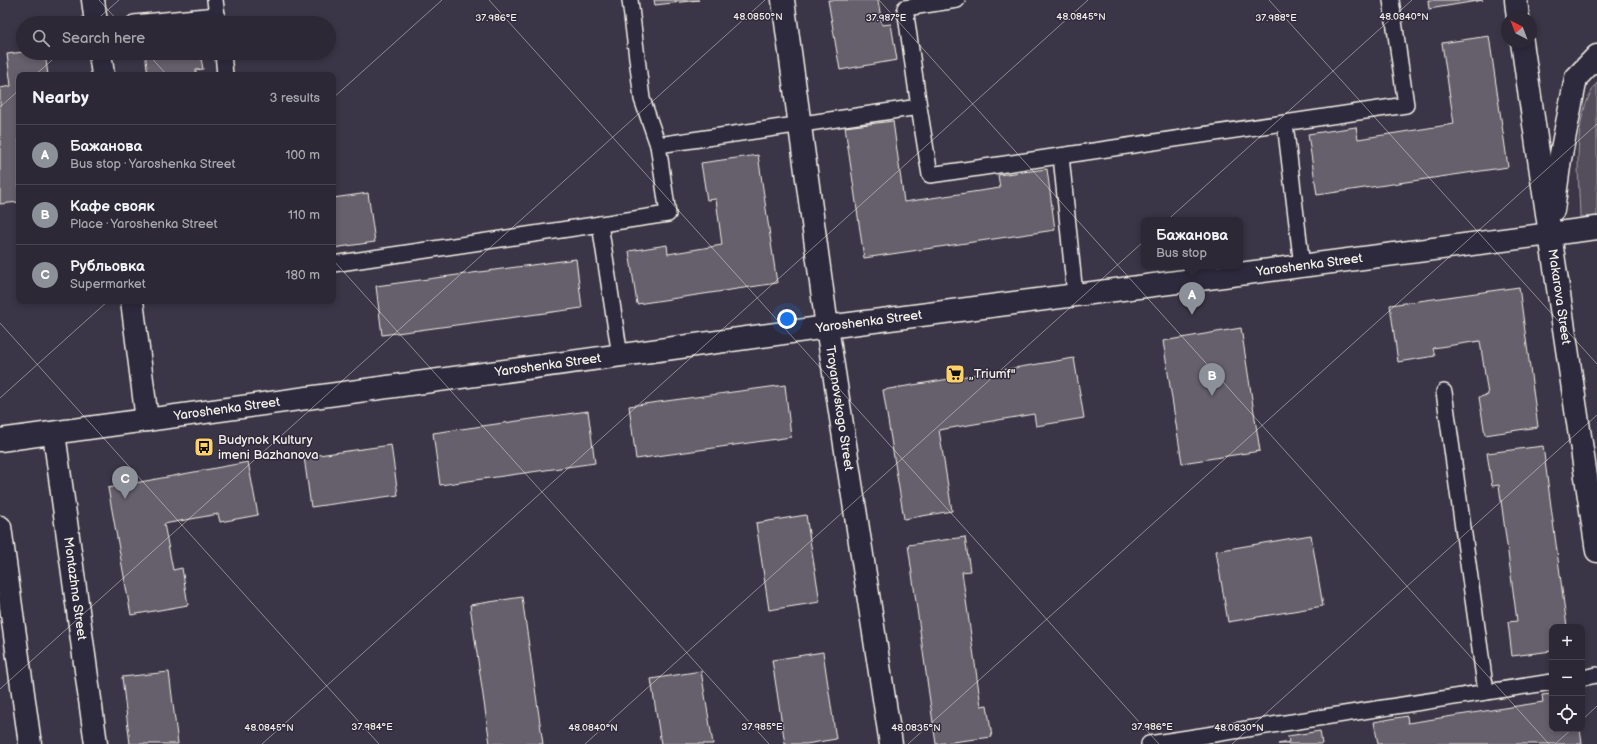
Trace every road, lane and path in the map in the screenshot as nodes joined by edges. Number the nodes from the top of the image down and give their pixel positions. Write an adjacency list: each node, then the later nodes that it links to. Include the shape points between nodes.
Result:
1 (94, 0): 9 (street)
2 (630, 0): 20 (lane, via 642,99)
3 (783, 0): 19 (street, Troyanovskogo Street)
4 (957, 0): 17 (lane, via 905,8)
5 (1391, 0): 18 (lane, via 1406,105)
6 (1516, 0): 7 (street)
7 (1517, 12)
8 (217, 13): 10 (lane)
9 (95, 16)
10 (192, 16)
11 (1523, 48): 24 (street, Makarova Street)
12 (1597, 56): 24 (street, via 1576,78 1560,159)
13 (101, 60): 15 (street)
14 (223, 60): 16 (lane)
15 (103, 72)
16 (225, 72)
17 (920, 107): 19 (lane); 21 (lane, via 930,176)
18 (1286, 123): 21 (lane); 26 (lane)
19 (800, 124): 20 (lane); 29 (street, Troyanovskogo Street)
20 (658, 145): 22 (lane, via 668,214)
21 (1061, 156): 27 (lane)
22 (600, 224): 25 (lane); 30 (lane)
23 (1597, 228): 24 (street, Yaroshenka Street)
24 (1550, 234): 26 (street, Yaroshenka Street); 36 (street, Makarova Street)
25 (336, 264)
26 (1302, 266): 27 (street, Yaroshenka Street)
27 (1076, 295): 29 (street, Yaroshenka Street)
28 (132, 304): 32 (street)
29 (827, 327): 30 (street, Yaroshenka Street); 43 (street, Troyanovskogo Street)
30 (620, 356): 32 (street, Yaroshenka Street)
31 (1444, 392): 40 (lane)
32 (147, 420): 33 (street, Yaroshenka Street)
33 (54, 433): 34 (street, Yaroshenka Street); 42 (street, Montazhna Street)
34 (0, 440)
35 (0, 527): 41 (street)
36 (1597, 551)
37 (1597, 675): 38 (lane)
38 (1585, 677)
39 (1549, 682): 40 (lane)
40 (1486, 692): 44 (lane)
41 (30, 744)
42 (96, 744)
43 (891, 744)
44 (1149, 744)

